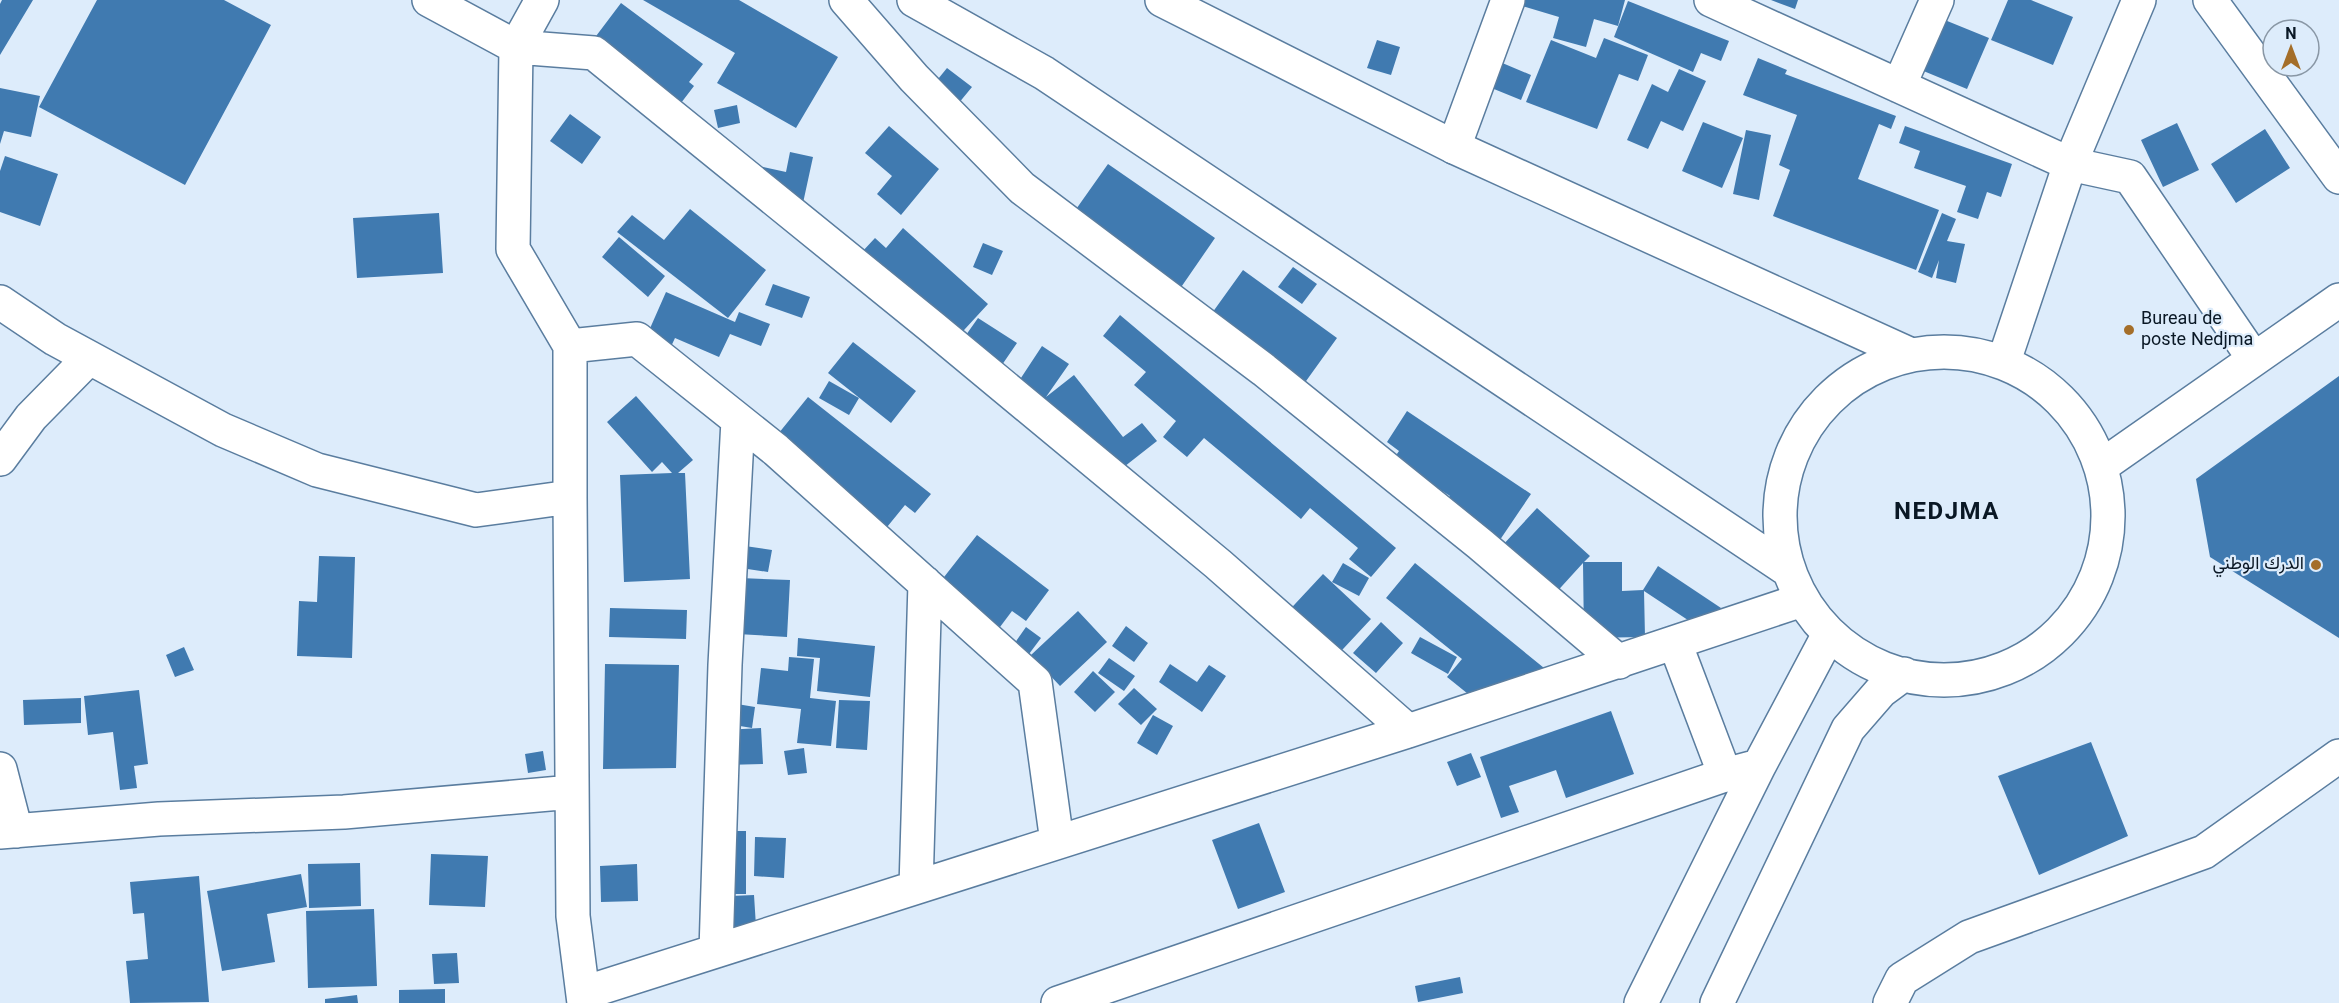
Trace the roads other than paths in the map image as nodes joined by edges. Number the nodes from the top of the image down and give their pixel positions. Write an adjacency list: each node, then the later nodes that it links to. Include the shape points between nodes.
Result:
1 (429, 0): 11 (street)
2 (542, 0): 11 (street)
3 (846, 0): 32 (street, via 914,78 1022,188 1264,370)
4 (914, 0): 27 (street, via 1044,72)
5 (1162, 0): 13 (street)
6 (1508, 0): 13 (street)
7 (1937, 0): 12 (street)
8 (2139, 0): 14 (street)
9 (2210, 0): 15 (street)
10 (1717, 1): 12 (street)
11 (516, 47): 18 (street, via 513,249); 34 (street, via 594,53 1200,549)
12 (1899, 86): 14 (street)
13 (1454, 147): 19 (street)
14 (2070, 164): 21 (street, via 2130,177); 22 (street)
15 (2339, 177)
16 (2339, 300): 21 (street)
17 (0, 302): 20 (street)
18 (570, 346): 23 (street, via 638,339); 26 (street)
19 (1909, 354): 22 (street, via 1957,351); 27 (street, via 1864,372 1821,406 1791,453 1779,506 1780,539)
20 (89, 358): 24 (street, via 31,417); 26 (street, via 223,430 317,470 476,510)
21 (2254, 359): 25 (street)
22 (2004, 362): 25 (street, via 2047,386 2080,421)
23 (738, 420): 28 (street); 43 (street)
24 (0, 459)
25 (2103, 465): 33 (street, via 2110,520 2100,574 2072,622 2029,658 1977,677 1922,679)
26 (570, 497): 39 (street)
27 (1788, 570): 29 (street)
28 (925, 583): 41 (street, via 1035,682); 42 (street)
29 (1802, 600): 30 (street); 31 (street)
30 (1830, 634): 33 (street, via 1869,662); 36 (street)
31 (1675, 643): 32 (street); 38 (street)
32 (1619, 662): 34 (street)
33 (1904, 674): 47 (street, via 1881,691 1848,729)
34 (1408, 731): 41 (street)
35 (2339, 756): 48 (street, via 2204,852 1969,937 1902,979)
36 (1758, 765): 38 (street); 46 (street)
37 (0, 769): 40 (street)
38 (1725, 774): 45 (street)
39 (572, 792): 40 (street, via 344,812 159,819); 44 (street, via 573,916)
40 (8, 832)
41 (1057, 842): 42 (street)
42 (916, 887): 43 (street)
43 (716, 951): 44 (street)
44 (584, 998)
45 (1058, 1003)
46 (1641, 1003)
47 (1717, 1003)
48 (1890, 1003)

